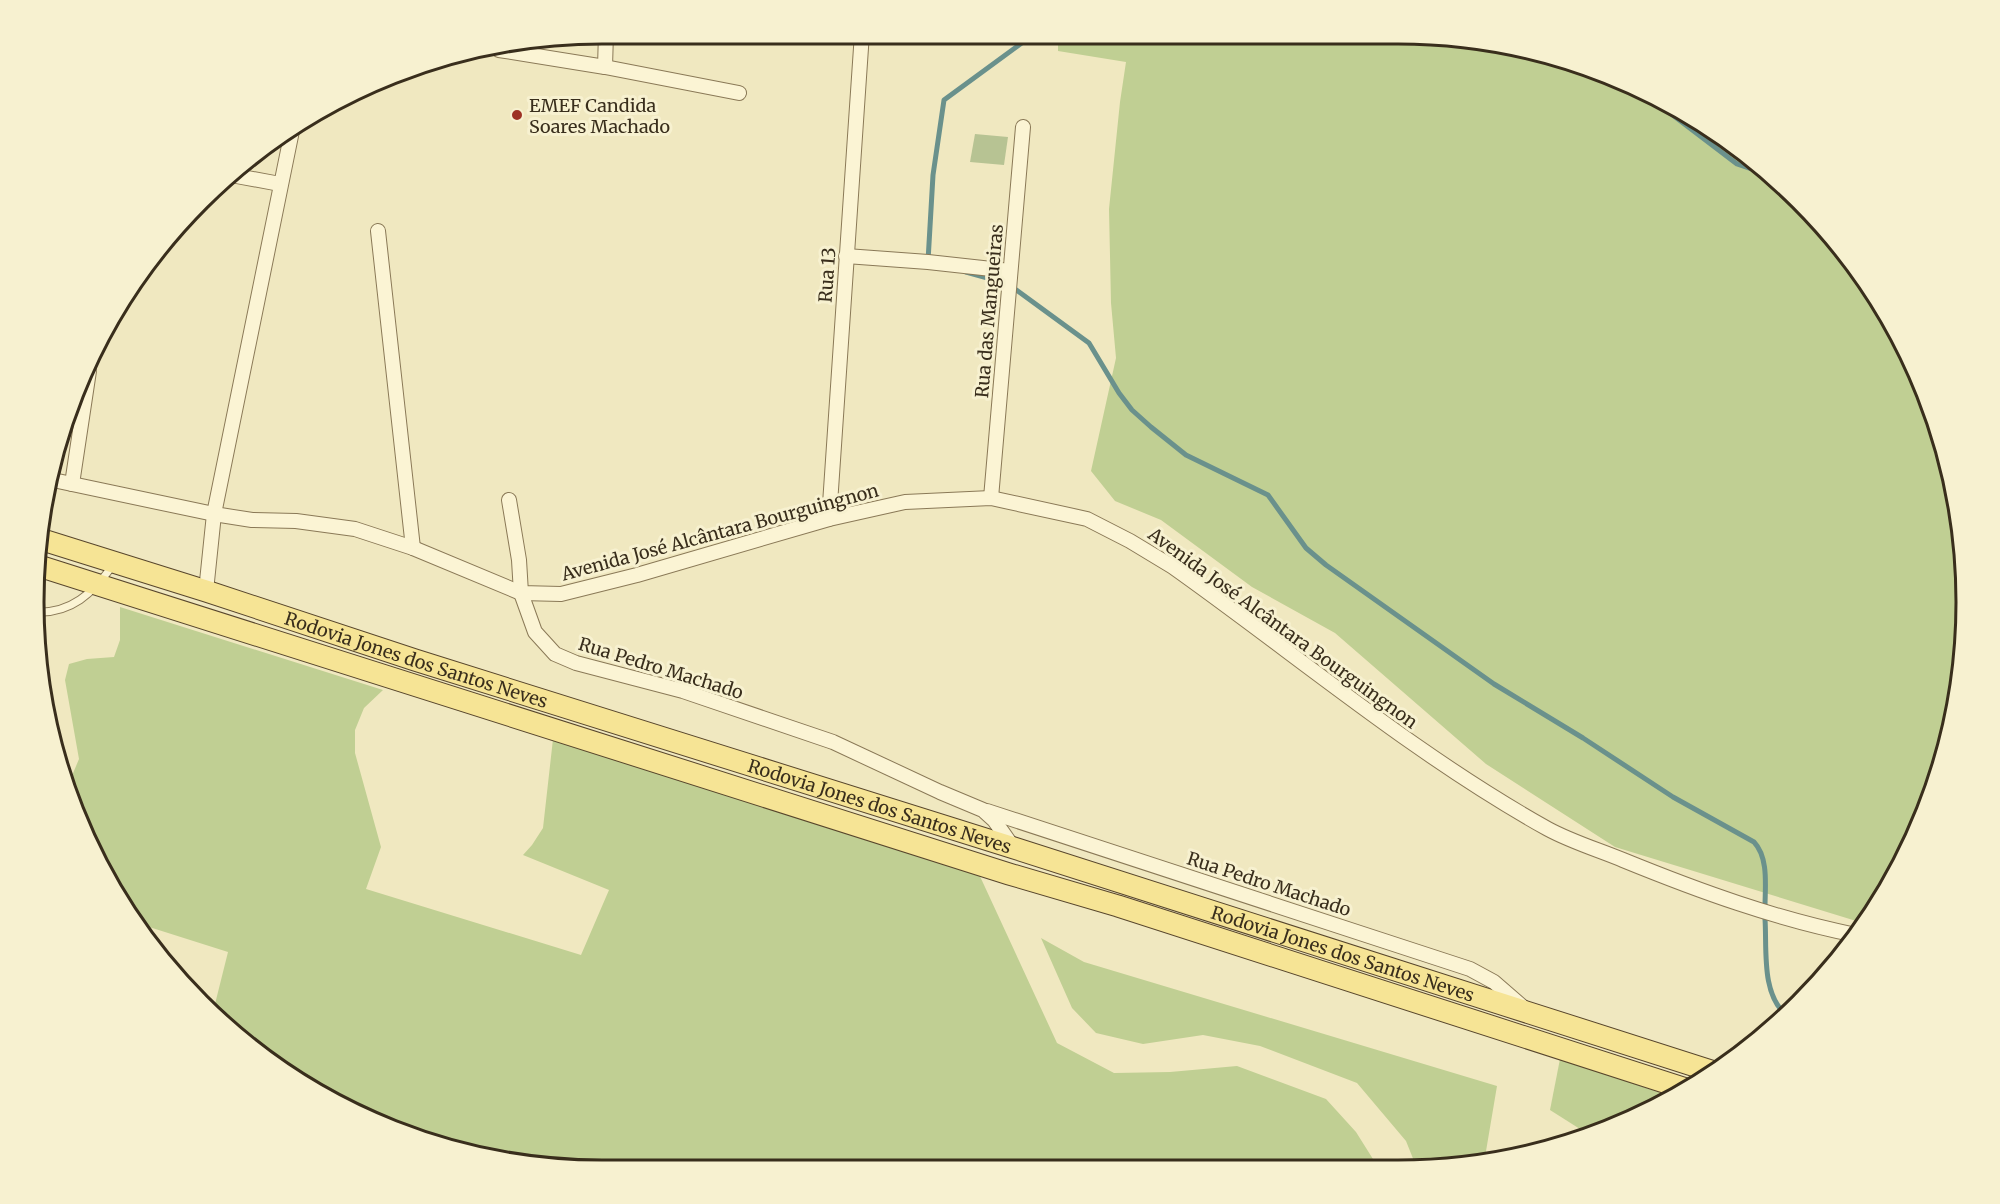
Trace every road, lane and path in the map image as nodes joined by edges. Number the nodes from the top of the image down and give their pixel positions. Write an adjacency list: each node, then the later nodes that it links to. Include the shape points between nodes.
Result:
1 (606, 44): 4 (street)
2 (861, 44): 11 (street, Rua 13)
3 (508, 51): 4 (street)
4 (605, 67): 5 (street)
5 (739, 93)
6 (1023, 127): 12 (street, Rua das Mangueiras)
7 (289, 140): 9 (street)
8 (240, 177): 9 (street)
9 (280, 184): 18 (street)
10 (378, 231): 21 (street)
11 (846, 256): 12 (street); 19 (street, Rua 13)
12 (1010, 272): 16 (street, Rua das Mangueiras)
13 (87, 387): 15 (street)
14 (57, 481): 15 (street)
15 (72, 484): 18 (street)
16 (991, 498): 19 (street, Avenida José Alcântara Bourguingnon, via 905,502); 30 (street, Avenida José Alcântara Bourguingnon, via 1088,519 1130,540 1217,598 1452,771 1551,830 1752,908)
17 (509, 500): 26 (street, Rua Pedro Machado)
18 (214, 514): 21 (street, via 355,529); 25 (street)
19 (829, 519): 26 (street, Avenida José Alcântara Bourguingnon, via 572,591)
20 (47, 541): 22 (main road, Rodovia Jones dos Santos Neves)
21 (413, 548): 26 (street)
22 (114, 563): 24 (lane); 25 (main road, Rodovia Jones dos Santos Neves)
23 (45, 568): 24 (main road, Rodovia Jones dos Santos Neves)
24 (99, 585): 27 (lane, via 64,608); 33 (main road, Rodovia Jones dos Santos Neves)
25 (206, 591): 29 (main road, Rodovia Jones dos Santos Neves)
26 (521, 593): 28 (street, Rua Pedro Machado, via 535,632 555,654 833,742)
27 (44, 611)
28 (982, 810): 29 (street, Rua Pedro Machado); 31 (street, Rua Pedro Machado, via 1470,969 1494,982)
29 (1014, 848): 31 (main road, Rodovia Jones dos Santos Neves)
30 (1847, 933)
31 (1533, 1016): 32 (main road, Rodovia Jones dos Santos Neves)
32 (1704, 1069)
33 (1677, 1086)

